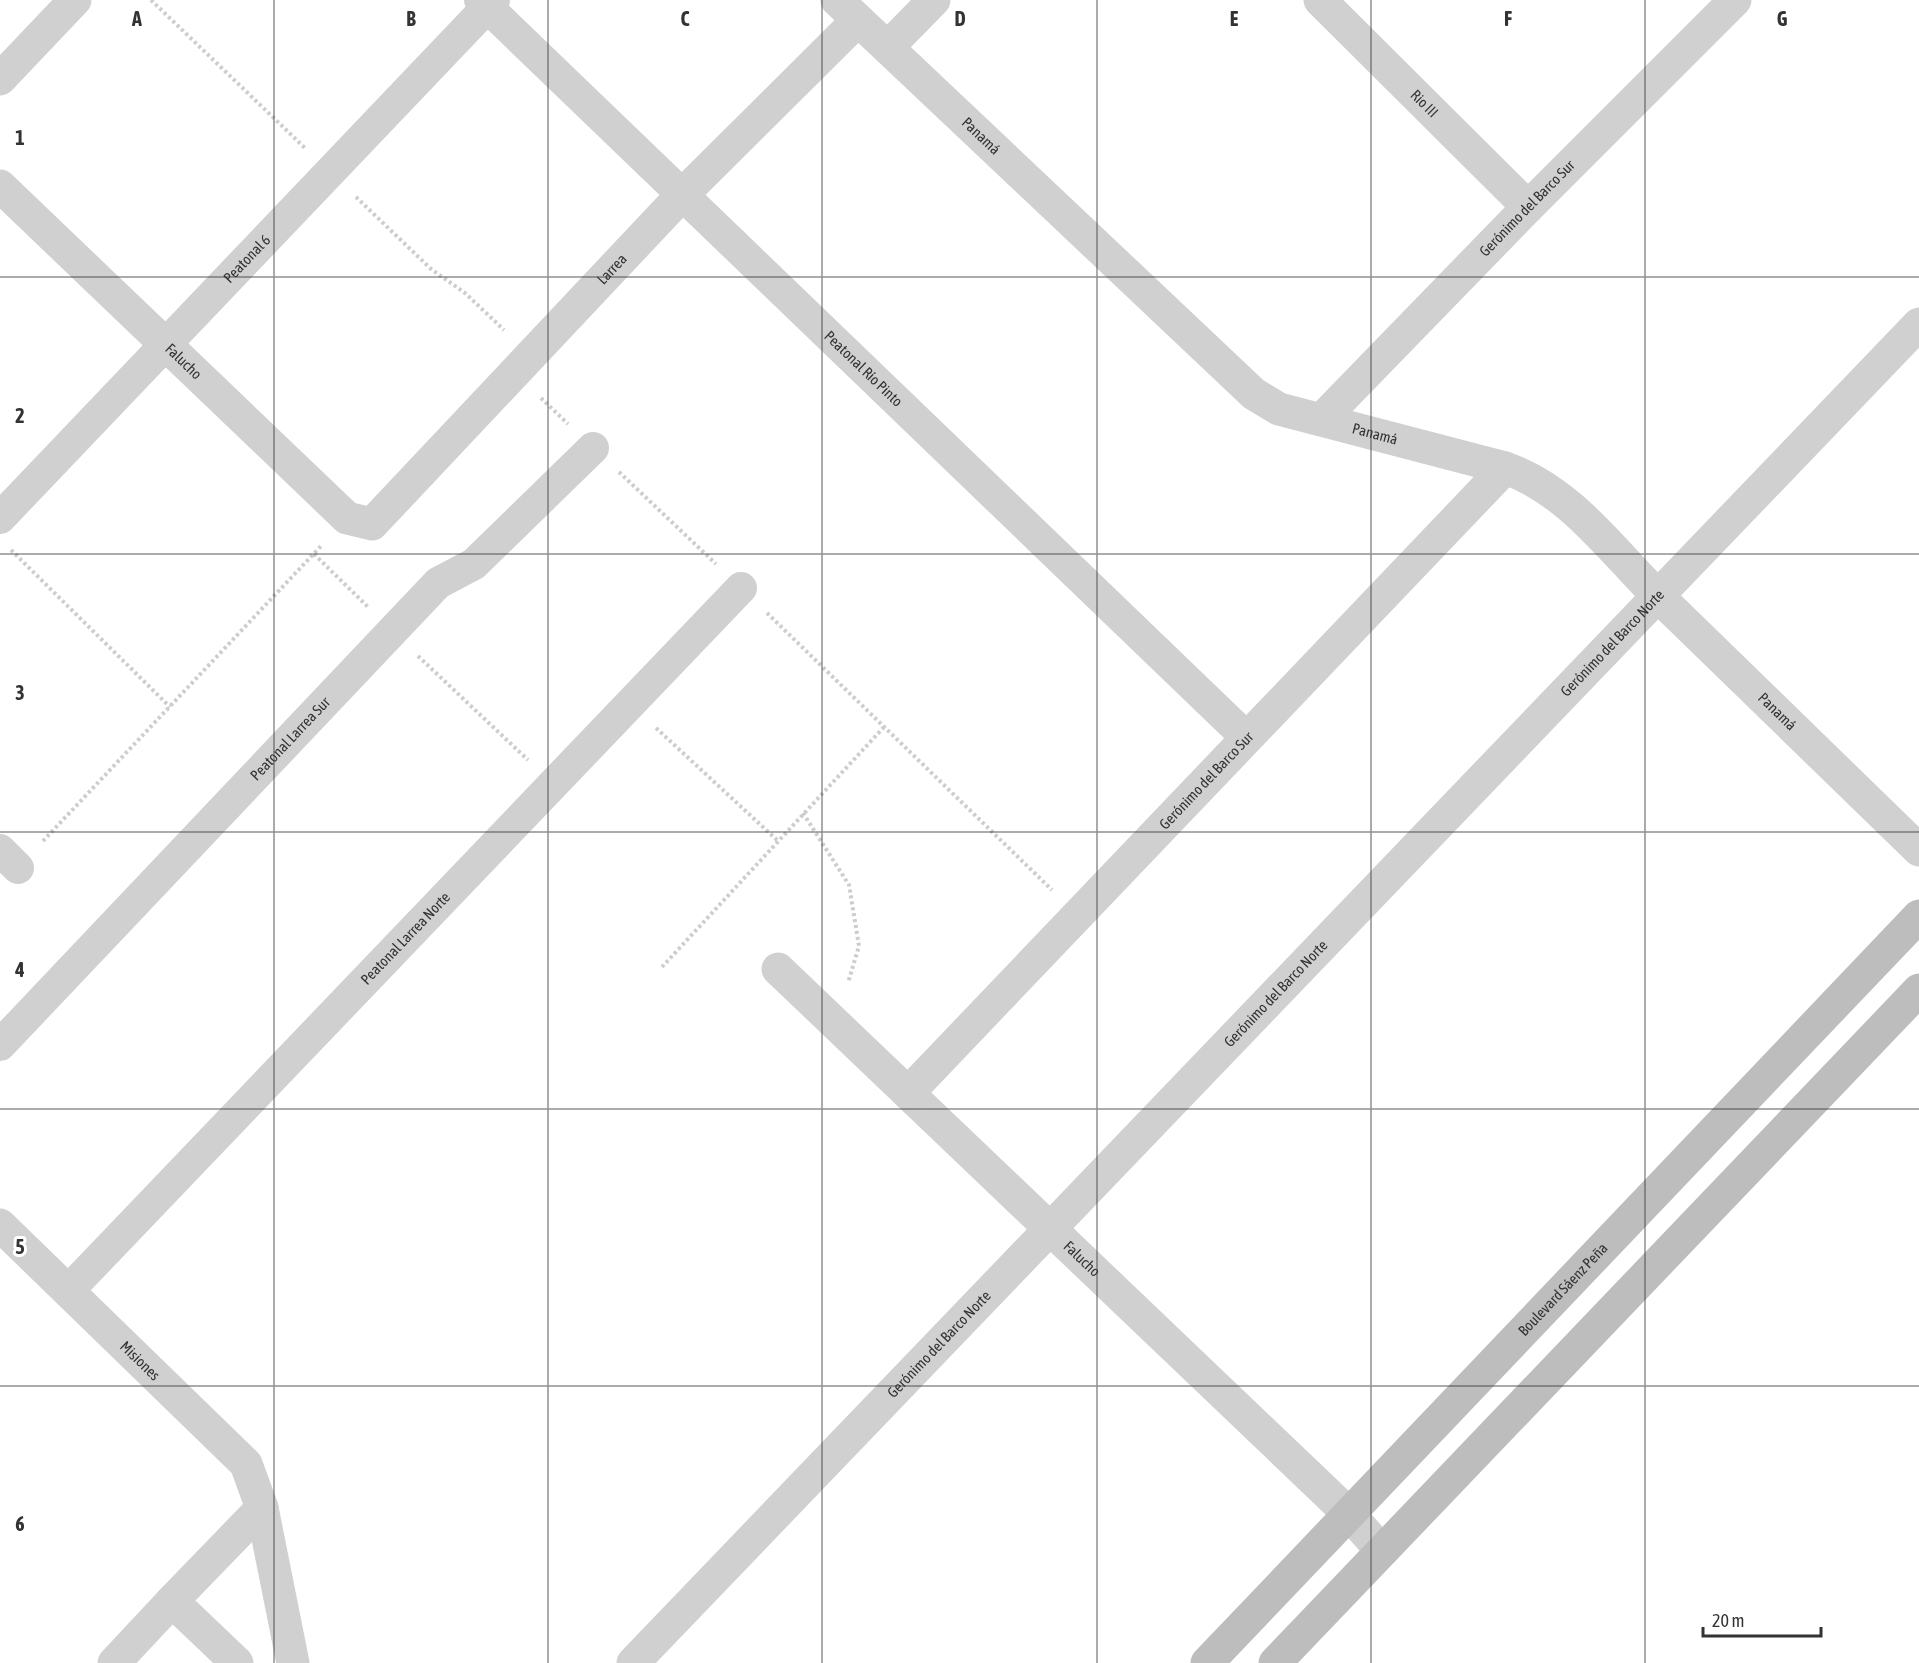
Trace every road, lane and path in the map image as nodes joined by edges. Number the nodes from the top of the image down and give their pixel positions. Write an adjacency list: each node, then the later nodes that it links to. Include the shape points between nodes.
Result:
1 (75, 0): 8 (street)
2 (934, 0): 7 (street)
3 (1320, 0): 11 (street, Rio III)
4 (1735, 0): 11 (street, Gerónimo del Barco Sur)
5 (487, 2): 10 (street, Peatonal Río Pinto); 13 (street, Peatonal 6)
6 (848, 10): 7 (street, Panamá); 10 (street, Larrea)
7 (888, 47): 15 (street, Panamá, via 1254,394 1279,409)
8 (0, 79)
9 (0, 186): 13 (street, Falucho)
10 (681, 196): 14 (street, Larrea); 28 (street, Peatonal Río Pinto)
11 (1528, 207): 15 (street, Gerónimo del Barco Sur)
12 (1919, 324): 23 (street, Gerónimo del Barco Norte)
13 (165, 345): 18 (street, Peatonal 6); 19 (street, Falucho)
14 (514, 373): 16 (path); 19 (street, Larrea)
15 (1322, 419): 17 (street, Panamá)
16 (593, 448): 22 (path); 24 (street, Peatonal Larrea Sur, via 474,564 438,583)
17 (1505, 468): 23 (street, Panamá, via 1560,496); 28 (street, Gerónimo del Barco Sur)
18 (0, 518)
19 (360, 521): 21 (path)
20 (9, 548): 26 (path)
21 (314, 554): 24 (path); 26 (path)
22 (741, 588): 25 (street, Peatonal Larrea Norte); 27 (path)
23 (1658, 597): 32 (street, Panamá); 43 (street, Gerónimo del Barco Norte)
24 (393, 632): 29 (path); 40 (street, Peatonal Larrea Sur)
25 (629, 703): 29 (street, Peatonal Larrea Norte); 31 (path)
26 (170, 707): 33 (path)
27 (884, 727): 30 (path); 34 (path)
28 (1247, 738): 34 (street, Gerónimo del Barco Sur)
29 (553, 783): 44 (street, Peatonal Larrea Norte)
30 (803, 813): 31 (path); 39 (path, via 849,885 859,946)
31 (777, 840): 36 (path)
32 (1919, 850)
33 (9, 859)
34 (1078, 915): 41 (street, Gerónimo del Barco Sur)
35 (1919, 916): 46 (main road, Boulevard Sáenz Peña)
36 (662, 968)
37 (778, 969): 39 (street, Falucho)
38 (1919, 990): 47 (main road)
39 (835, 1024): 41 (street, Falucho)
40 (0, 1045)
41 (908, 1093): 43 (street, Falucho)
42 (0, 1225): 44 (street, Misiones)
43 (1050, 1228): 46 (street, Falucho); 52 (street, Gerónimo del Barco Norte)
44 (68, 1291): 45 (street, Misiones, via 246,1464)
45 (262, 1509): 48 (street); 51 (street, Misiones)
46 (1349, 1514): 47 (street, Falucho); 53 (main road, Boulevard Sáenz Peña)
47 (1382, 1551): 54 (main road)
48 (172, 1600): 49 (street); 50 (street)
49 (114, 1663)
50 (237, 1663)
51 (293, 1663)
52 (633, 1663)
53 (1207, 1663)
54 (1275, 1663)

